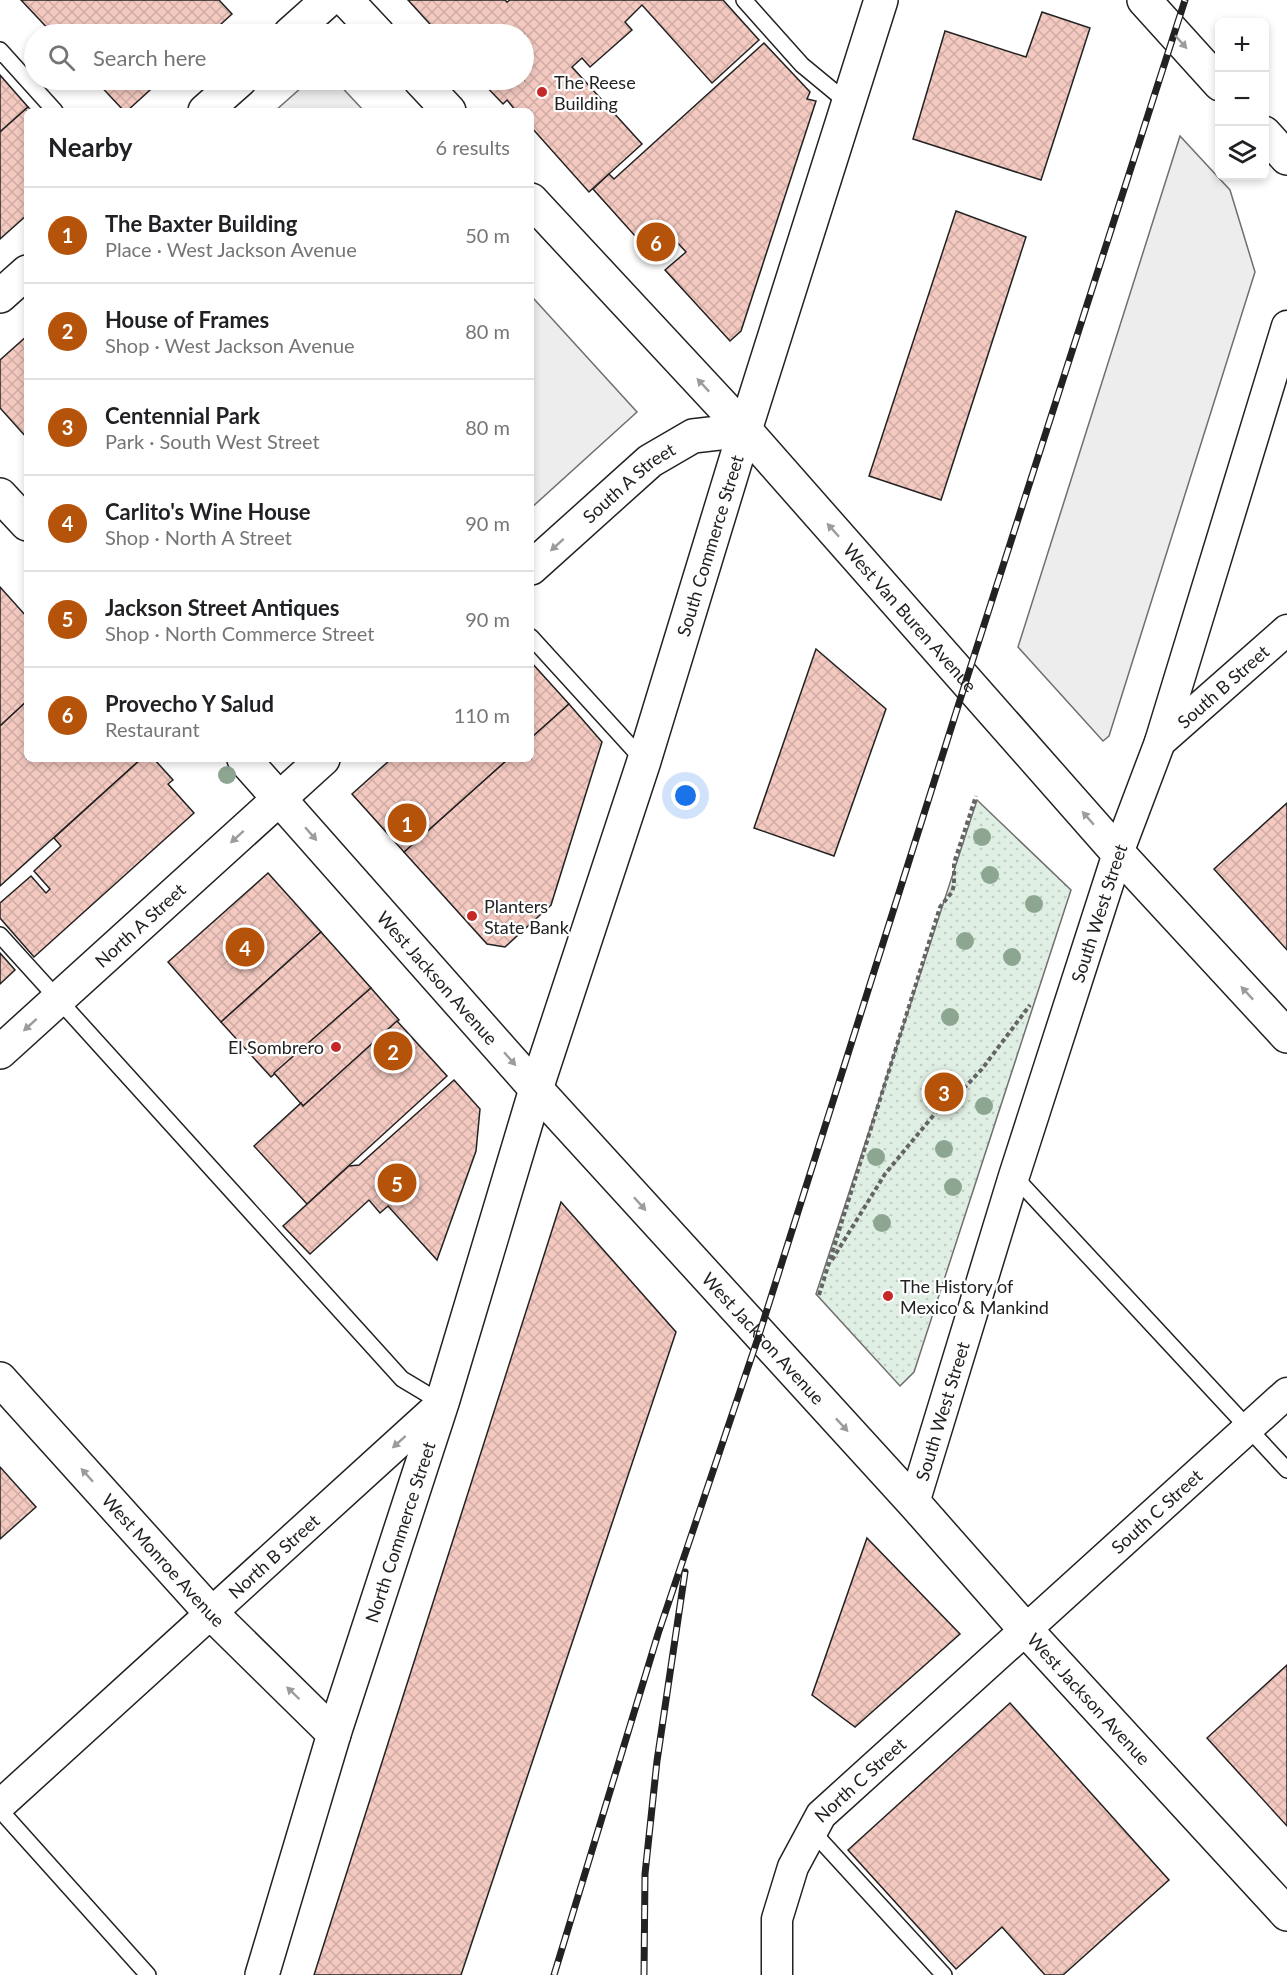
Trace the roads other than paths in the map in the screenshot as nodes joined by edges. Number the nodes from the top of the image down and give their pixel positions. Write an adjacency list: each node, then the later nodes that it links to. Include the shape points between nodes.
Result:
1 (328, 0): 6 (street)
2 (346, 0): 7 (street)
3 (744, 0): 14 (lane, via 802,65)
4 (881, 0): 14 (street, South Commerce Street)
5 (1144, 0): 10 (street, one-way to 10)
6 (301, 24)
7 (369, 24)
8 (0, 50): 9 (lane)
9 (24, 76)
10 (1215, 78)
11 (37, 90): 15 (lane)
12 (229, 90): 16 (street)
13 (429, 90): 17 (street)
14 (848, 104): 24 (street, South Commerce Street)
15 (53, 108)
16 (208, 108)
17 (446, 108)
18 (1269, 138): 19 (street)
19 (1287, 158)
20 (534, 203): 24 (street, West Van Buren Avenue, one-way to 20)
21 (24, 275): 22 (street)
22 (0, 296)
23 (1287, 326): 30 (street, South West Street)
24 (744, 430): 27 (street, South A Street, one-way to 27, via 693,436 650,461); 33 (street, South Commerce Street); 35 (street, West Van Buren Avenue, one-way to 24)
25 (0, 495): 26 (street)
26 (24, 521)
27 (534, 565)
28 (1287, 630): 30 (street, South B Street)
29 (534, 640): 33 (lane)
30 (1160, 742): 35 (street, South West Street)
31 (247, 762): 34 (street, West Jackson Avenue)
32 (320, 762): 34 (street)
33 (644, 762): 40 (street, South Commerce Street)
34 (280, 798): 37 (street, North A Street, one-way to 37); 40 (street, West Jackson Avenue, one-way to 40)
35 (1118, 853): 38 (street, West Van Buren Avenue, one-way to 35); 41 (street, South West Street)
36 (0, 935): 37 (lane)
37 (58, 999): 39 (street, North A Street, one-way to 39); 44 (lane, via 402,1379)
38 (1287, 1036)
39 (0, 1052)
40 (536, 1089): 44 (street, North Commerce Street); 47 (street, West Jackson Avenue, one-way to 47)
41 (1014, 1176): 45 (lane); 47 (street, South West Street)
42 (0, 1379): 48 (street, West Monroe Avenue, one-way to 42)
43 (1287, 1393): 45 (street, South C Street)
44 (442, 1403): 48 (street, North B Street, one-way to 48); 50 (street, North Commerce Street)
45 (1249, 1428): 46 (lane); 49 (street, South C Street)
46 (1287, 1470)
47 (914, 1503): 49 (street, West Jackson Avenue)
48 (211, 1613): 50 (street, West Monroe Avenue, one-way to 48); 51 (street, North B Street)
49 (1025, 1629): 53 (street, North C Street, via 821,1815); 54 (street, West Jackson Avenue)
50 (334, 1734): 56 (street, North Commerce Street)
51 (0, 1804)
52 (0, 1810): 55 (lane)
53 (812, 1831): 57 (street, North C Street, via 793,1867 777,1919); 58 (lane)
54 (1287, 1914)
55 (148, 1975)
56 (262, 1975)
57 (777, 1975)
58 (944, 1975)

